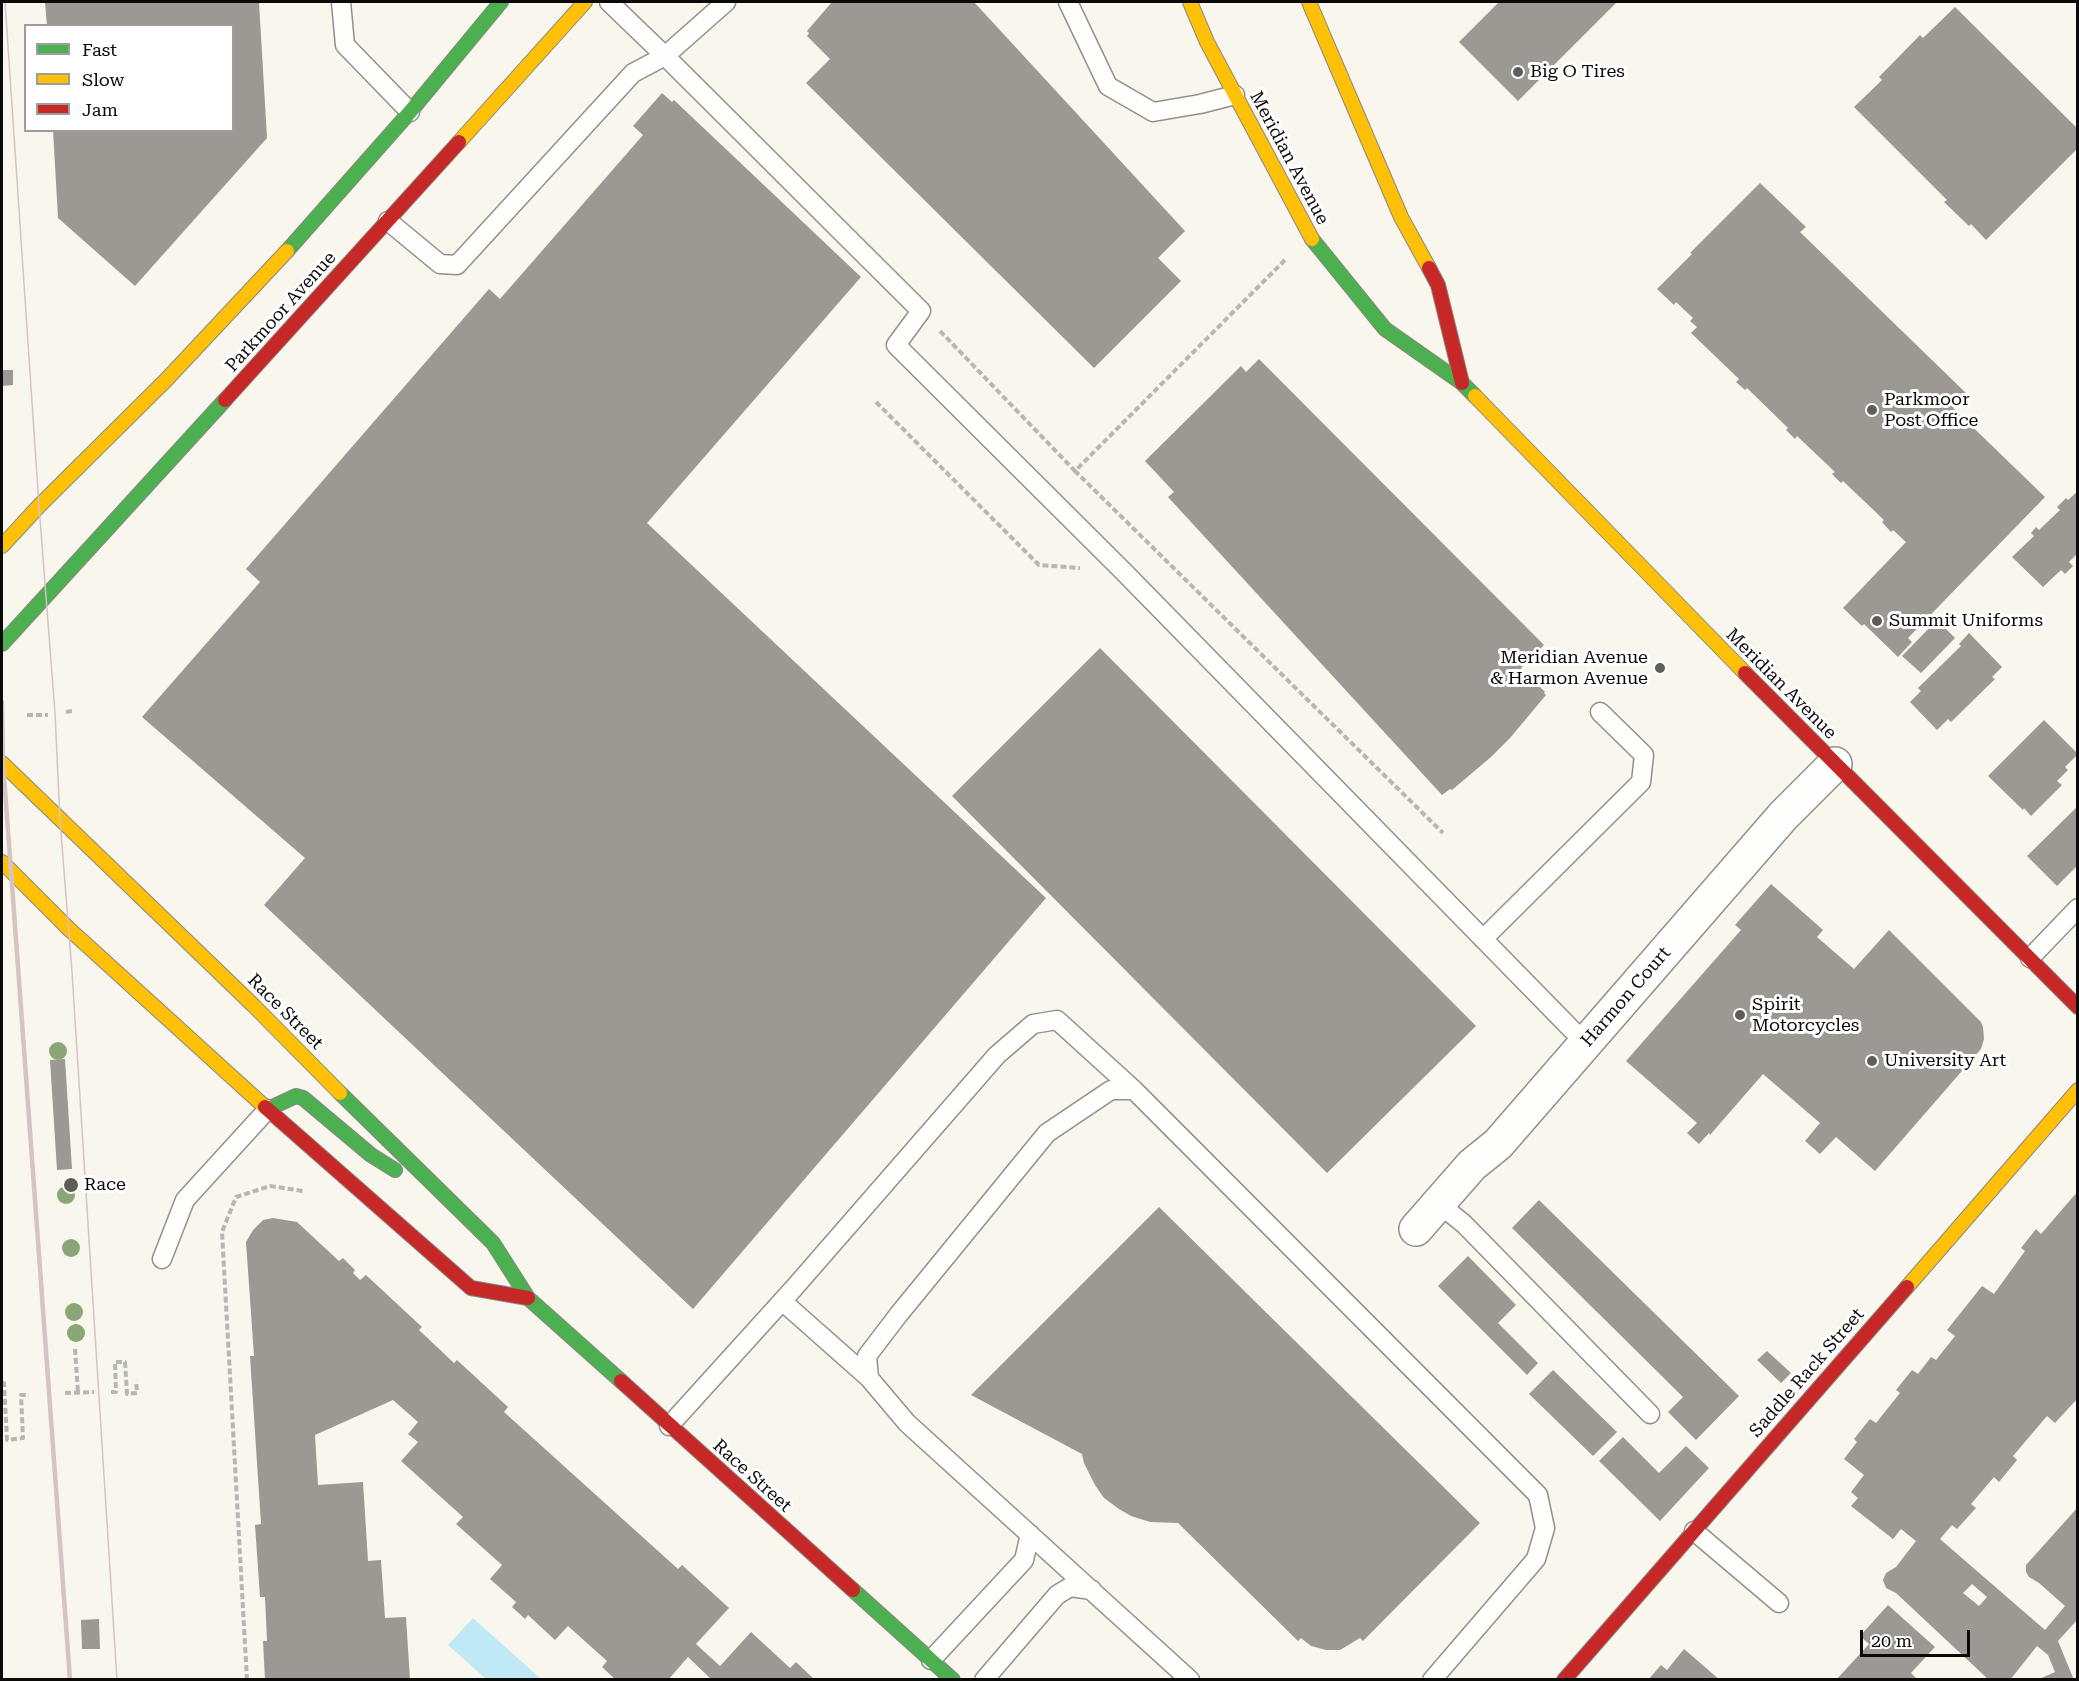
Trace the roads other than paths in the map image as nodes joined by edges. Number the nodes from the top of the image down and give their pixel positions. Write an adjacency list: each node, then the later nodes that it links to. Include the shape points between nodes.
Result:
1 (341, 2): 11 (lane, via 345,45)
2 (501, 2): 11 (main road, Parkmoor Avenue)
3 (585, 2): 12 (main road, Parkmoor Avenue)
4 (609, 2): 9 (lane)
5 (726, 2): 9 (lane)
6 (1068, 2): 10 (lane, via 1108,86 1153,112)
7 (1190, 2): 10 (main road, Meridian Avenue)
8 (1315, 4): 13 (main road, via 1401,217 1438,285)
9 (665, 56): 12 (lane, via 633,73 457,265 440,264); 21 (lane, via 921,311 896,345)
10 (1235, 95): 13 (main road, Meridian Avenue, via 1309,236 1385,329)
11 (410, 112): 14 (main road, Parkmoor Avenue, via 306,231 167,379)
12 (388, 221): 15 (main road, Parkmoor Avenue)
13 (1462, 383): 18 (main road, Meridian Avenue)
14 (2, 546)
15 (2, 644)
16 (1600, 711): 21 (lane, via 1644,755 1641,782)
17 (2, 763): 28 (main road, Race Street)
18 (1835, 764): 22 (main road, Meridian Avenue); 24 (street, Harmon Court, via 1783,816)
19 (2, 862): 27 (main road, via 69,929)
20 (2078, 908): 22 (lane)
21 (1483, 939): 24 (lane)
22 (2030, 958): 23 (main road, Meridian Avenue)
23 (2078, 1007)
24 (1585, 1043): 29 (street, Harmon Court, via 1498,1144 1472,1165)
25 (1134, 1090): 33 (lane, via 1058,1020 1034,1024 997,1055); 34 (lane, via 1111,1090 1047,1132 867,1356); 45 (lane, via 1538,1495 1545,1528 1536,1559)
26 (2078, 1090): 37 (main road, Saddle Rack Street)
27 (268, 1109): 28 (main road, via 296,1096 303,1098 371,1155); 31 (lane, via 185,1200); 32 (main road, via 471,1288)
28 (440, 1191): 32 (main road, Race Street, via 493,1243)
29 (1438, 1203): 30 (street, Harmon Court); 35 (lane, via 1464,1224)
30 (1416, 1229)
31 (162, 1259)
32 (528, 1299): 36 (main road, Race Street)
33 (782, 1301): 34 (lane); 36 (lane)
34 (869, 1378): 38 (lane, via 907,1423)
35 (1650, 1414)
36 (669, 1426): 41 (main road, Race Street)
37 (1694, 1531): 40 (lane); 46 (main road, Saddle Rack Street)
38 (1030, 1534): 39 (lane); 41 (lane, via 1024,1560)
39 (1092, 1590): 43 (lane, via 1070,1587 1057,1595); 44 (lane)
40 (1779, 1603)
41 (931, 1660): 42 (main road, Race Street)
42 (953, 1680)
43 (984, 1680)
44 (1190, 1680)
45 (1432, 1680)
46 (1564, 1680)

